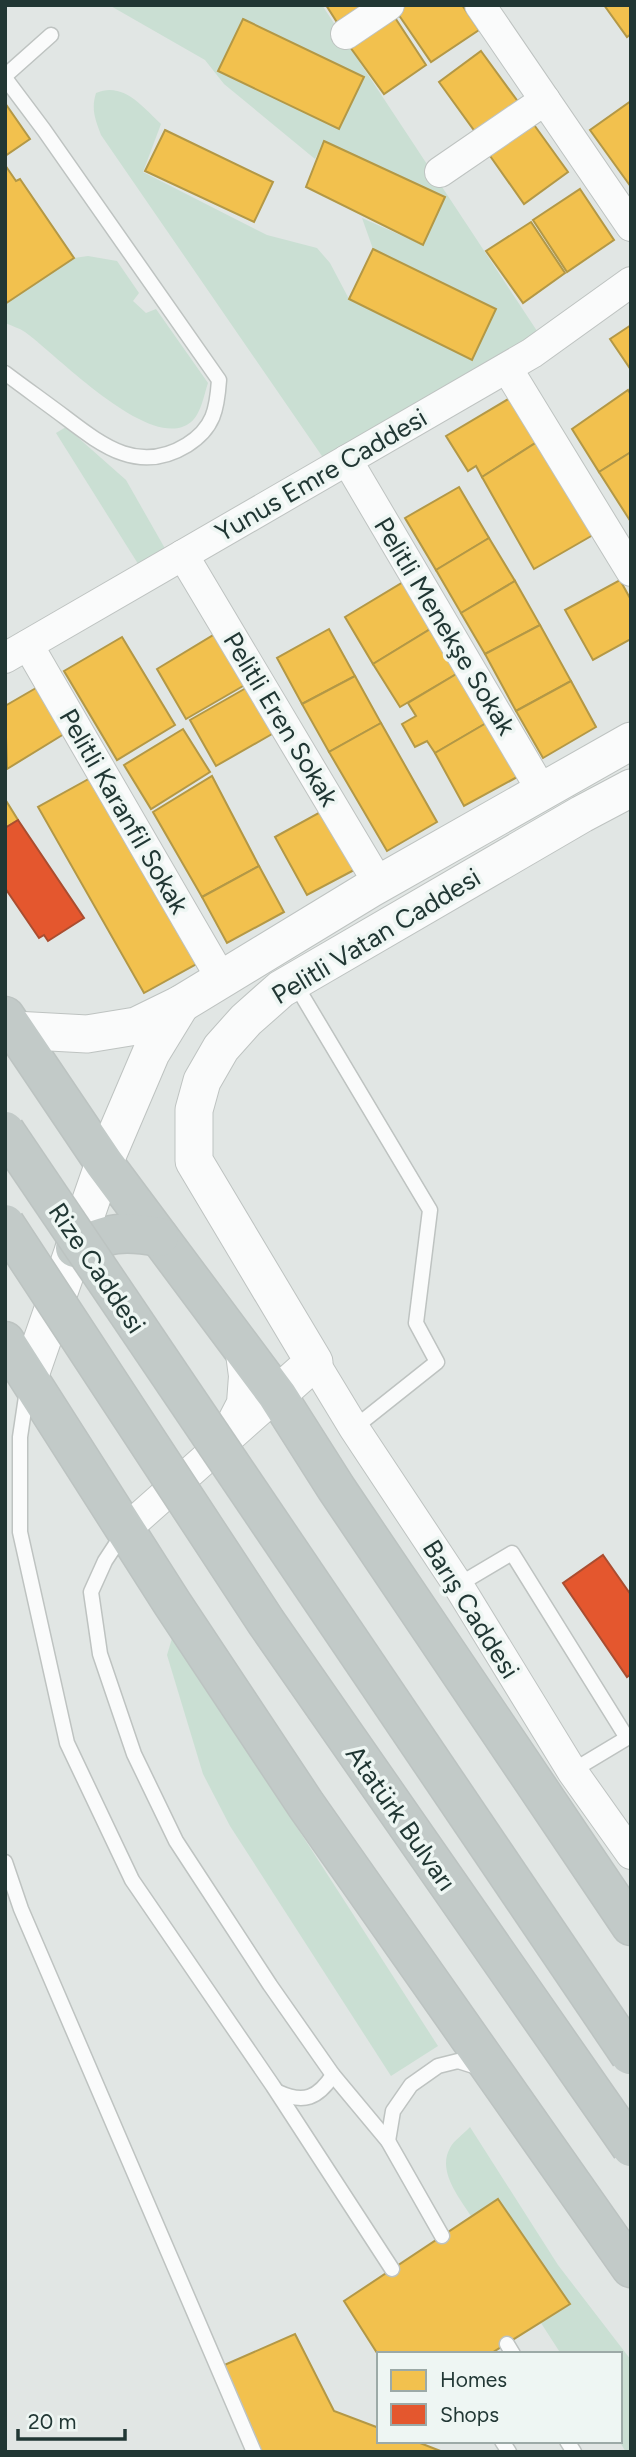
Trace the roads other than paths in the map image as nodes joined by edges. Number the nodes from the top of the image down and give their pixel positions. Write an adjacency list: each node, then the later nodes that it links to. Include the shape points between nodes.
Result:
1 (389, 5): 3 (street)
2 (480, 5): 6 (street)
3 (346, 34)
4 (51, 35): 5 (lane)
5 (5, 77): 11 (lane, via 219,380 217,405 210,424 171,455 124,455 101,445)
6 (545, 100): 7 (street); 8 (street)
7 (440, 172)
8 (631, 226)
9 (631, 282): 10 (street, Yunus Emre Caddesi)
10 (507, 368): 12 (street, Yunus Emre Caddesi); 14 (street)
11 (5, 373)
12 (347, 460): 13 (street, Yunus Emre Caddesi); 18 (street, Pelitli Menekşe Sokak)
13 (183, 555): 15 (street, Yunus Emre Caddesi); 19 (street, Pelitli Eren Sokak)
14 (631, 571)
15 (17, 651): 20 (street, Pelitli Karanfil Sokak)
16 (631, 741): 18 (street, Pelitli Vatan Caddesi)
17 (631, 788): 21 (street, Pelitli Vatan Caddesi)
18 (542, 792): 19 (street, Pelitli Vatan Caddesi)
19 (379, 884): 20 (street, Pelitli Vatan Caddesi)
20 (221, 978): 22 (street, Pelitli Vatan Caddesi)
21 (294, 982): 31 (street, Pelitli Vatan Caddesi, via 246,1020 221,1048 202,1081 194,1110 194,1161); 36 (lane, via 430,1210 416,1323 437,1362)
22 (181, 1004): 23 (street, Pelitli Vatan Caddesi, via 135,1026 87,1034); 25 (street, via 151,1053)
23 (10, 1023): 25 (highway)
24 (5, 1131): 34 (highway, Rize Caddesi, bridge)
25 (104, 1163): 27 (highway); 28 (street)
26 (5, 1224): 35 (highway, Rize Caddesi, bridge)
27 (159, 1237): 28 (highway, via 119,1233); 30 (highway)
28 (75, 1248): 32 (street)
29 (5, 1341): 32 (highway)
30 (240, 1346): 33 (highway); 37 (street, via 242,1403)
31 (314, 1362): 33 (street); 36 (street, Barış Caddesi)
32 (17, 1371): 38 (highway); 47 (lane, via 20,1532 67,1743 132,1880)
33 (277, 1395): 37 (street); 43 (highway)
34 (189, 1405): 44 (highway, Atatürk Bulvarı, bridge)
35 (129, 1414): 49 (highway, Atatürk Bulvarı, bridge, via 266,1622)
36 (354, 1428): 39 (street, Barış Caddesi)
37 (220, 1446): 38 (street)
38 (125, 1530): 45 (highway, via 306,1805); 46 (lane, via 91,1592 100,1654 134,1754 176,1841)
39 (458, 1585): 40 (street, Barış Caddesi); 40 (lane, via 512,1553 627,1738)
40 (572, 1771): 41 (street, Barış Caddesi)
41 (631, 1854)
42 (5, 1862): 53 (lane, via 21,1909)
43 (631, 1926)
44 (631, 2057)
45 (492, 2072): 48 (lane, via 458,2061 438,2066 411,2085 393,2111); 51 (highway)
46 (333, 2075): 47 (lane, via 313,2096 300,2099); 48 (lane)
47 (278, 2092): 52 (lane)
48 (388, 2141): 50 (lane)
49 (631, 2147)
50 (442, 2236)
51 (631, 2268)
52 (392, 2269)
53 (254, 2452)

